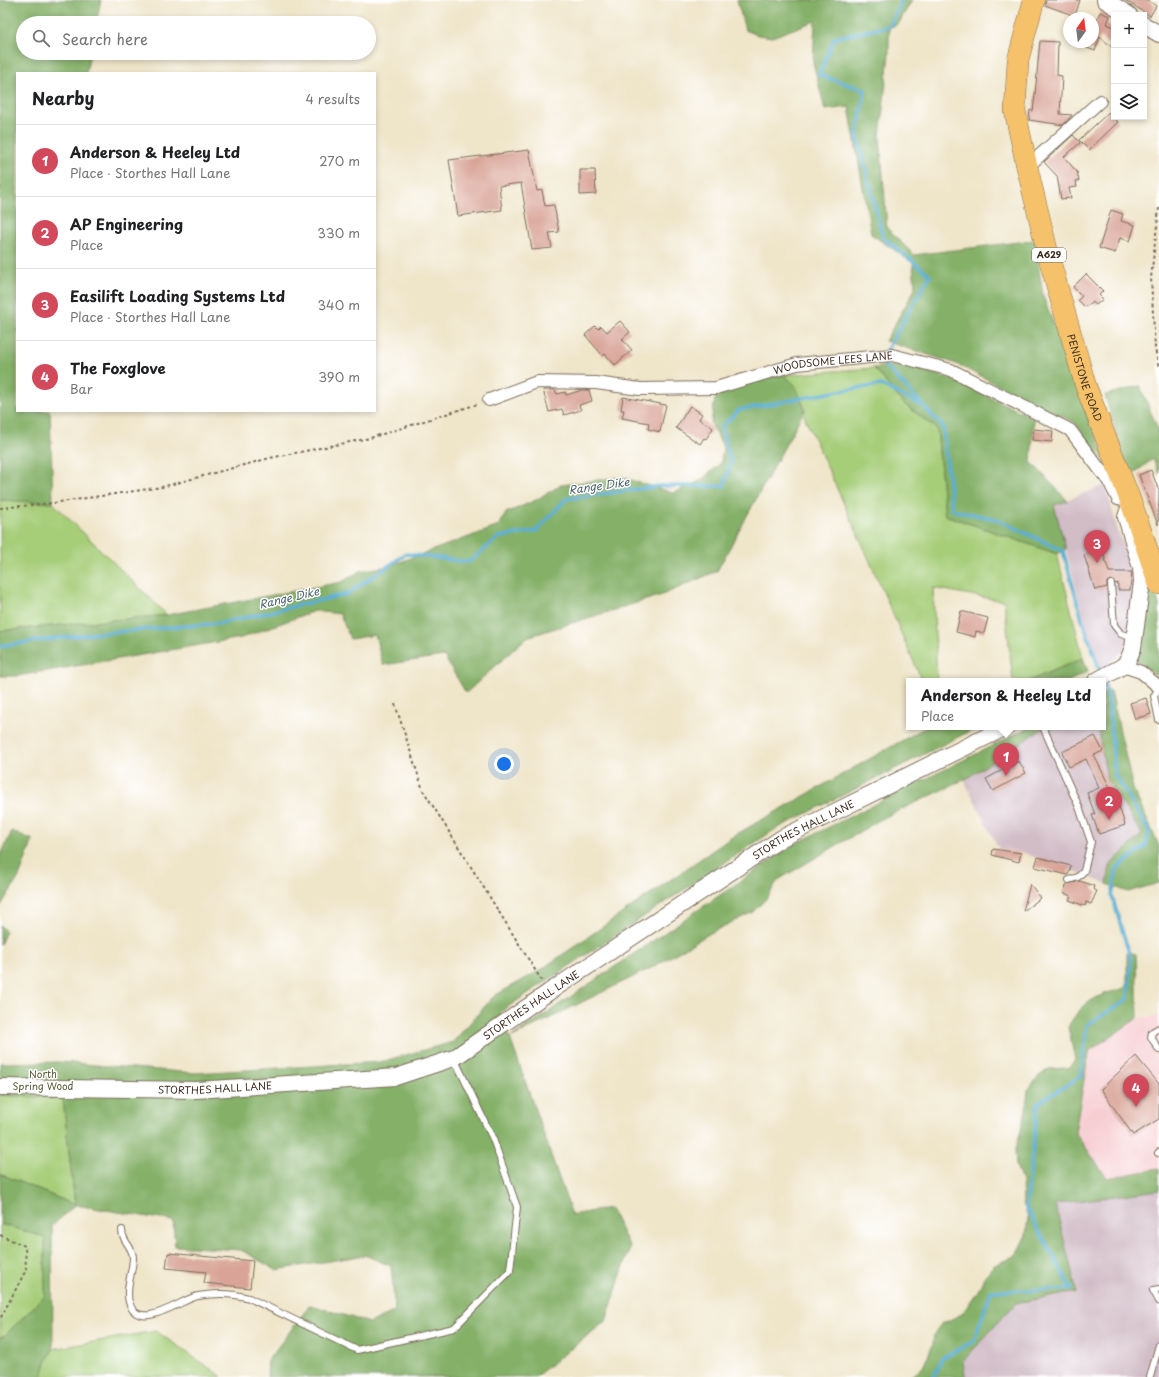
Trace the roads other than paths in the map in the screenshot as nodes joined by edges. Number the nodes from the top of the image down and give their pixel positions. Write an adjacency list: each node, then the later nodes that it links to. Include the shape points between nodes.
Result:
1 (1034, 0): 7 (highway, PENISTONE ROAD / A629, via 1018,60 1015,111)
2 (1105, 0): 3 (street)
3 (1124, 12)
4 (1147, 27): 5 (street)
5 (1159, 34)
6 (1100, 101): 7 (street)
7 (1027, 167): 9 (highway, PENISTONE ROAD / A629, via 1086,386)
8 (489, 400): 9 (street, WOODSOME LEES LANE, via 537,382 596,383 640,389 716,388 797,364 892,355 951,370 1070,430 1110,483 1118,498)
9 (1131, 502): 11 (highway, PENISTONE ROAD / A629); 12 (street, via 1126,516 1141,568 1142,582)
10 (1111, 584): 12 (lane, via 1114,625 1121,634)
11 (1159, 584)
12 (1134, 638): 13 (street, via 1128,660)
13 (1119, 668): 14 (street); 15 (street, via 1141,672)
14 (1101, 678)
15 (1159, 687): 16 (lane, via 1154,696)
16 (1159, 720)
17 (1000, 730): 22 (street, STORTHES HALL LANE, via 782,838)
18 (1044, 730): 19 (lane, via 1079,807 1091,842 1084,871 1078,877)
19 (1069, 880)
20 (1159, 1028): 21 (lane, via 1152,1032 1151,1037)
21 (1159, 1050)
22 (454, 1058): 23 (street, STORTHES HALL LANE, via 396,1077 196,1090); 24 (lane, via 493,1139 517,1207 510,1271 454,1328 357,1350 240,1295 196,1296 171,1308 147,1316 140,1315 134,1312 128,1301 133,1260 132,1249 122,1236)
23 (0, 1087)
24 (122, 1230)
25 (1159, 1289): 26 (lane, via 1153,1290)
26 (1159, 1301)
27 (1159, 1345): 28 (lane)
28 (1150, 1377)

